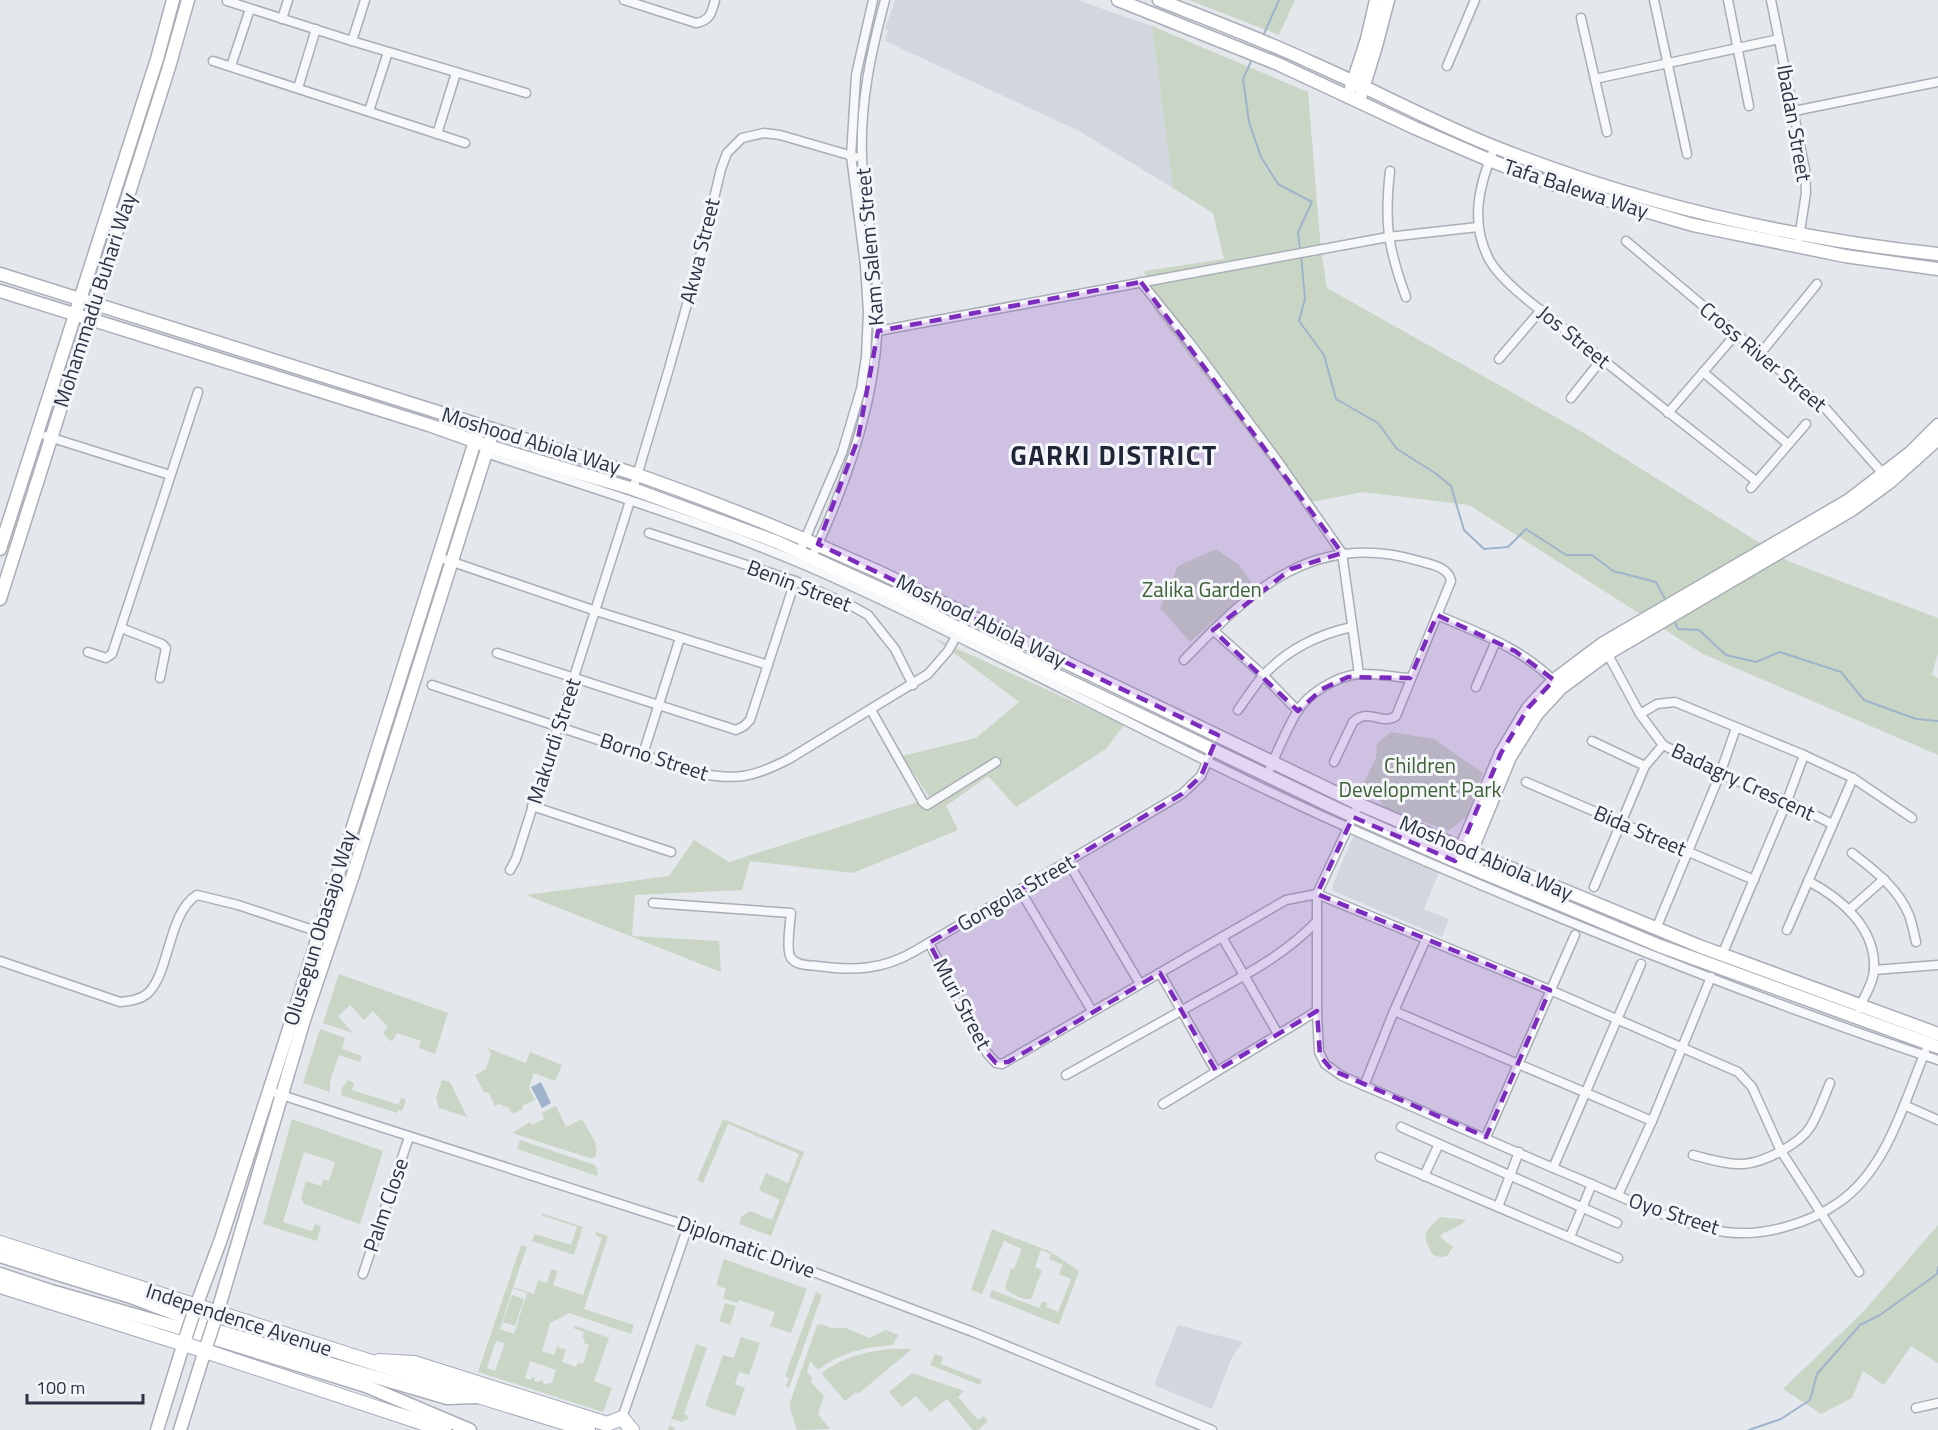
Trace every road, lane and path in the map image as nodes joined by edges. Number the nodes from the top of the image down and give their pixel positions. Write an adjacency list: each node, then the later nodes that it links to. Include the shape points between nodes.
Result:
1 (173, 0): 61 (main road, Mohammadu Buhari Way)
2 (188, 0): 62 (main road, Mohammadu Buhari Way)
3 (227, 0): 18 (street)
4 (288, 0): 20 (street)
5 (365, 0): 23 (street)
6 (715, 0): 17 (street, via 710,15 701,22)
7 (873, 0): 45 (street, Kam Salem Street, via 856,75)
8 (885, 0): 46 (street, Kam Salem Street, via 870,52)
9 (1118, 0): 36 (main road, Tafa Balewa Way, via 1234,45)
10 (1160, 0): 33 (main road, Tafa Balewa Way, via 1240,31)
11 (1376, 0): 33 (main road)
12 (1388, 0): 33 (main road)
13 (1475, 0): 29 (street)
14 (1654, 0): 27 (street)
15 (1728, 0): 24 (street)
16 (1771, 0): 22 (street, Ibadan Street)
17 (628, 1)
18 (250, 9): 20 (street); 28 (street)
19 (1581, 18): 31 (street)
20 (282, 19): 21 (street)
21 (316, 29): 23 (street); 34 (street)
22 (1779, 39): 24 (street); 39 (street, Ibadan Street)
23 (352, 41): 25 (street)
24 (1737, 48): 27 (street); 37 (street)
25 (388, 52): 30 (street); 38 (street)
26 (213, 61): 28 (street)
27 (1667, 63): 31 (street); 44 (street)
28 (231, 66): 34 (street)
29 (1447, 66)
30 (456, 74): 35 (street); 41 (street)
31 (1595, 79): 40 (street)
32 (1938, 82): 39 (street)
33 (1358, 85): 36 (main road); 43 (main road, Tafa Balewa Way)
34 (298, 88): 38 (street)
35 (526, 93)
36 (1353, 99): 47 (main road, Tafa Balewa Way)
37 (1749, 106)
38 (369, 111): 41 (street)
39 (1794, 111): 50 (street, Ibadan Street, via 1805,170)
40 (1607, 132)
41 (437, 134): 42 (street)
42 (465, 143)
43 (1494, 147): 47 (street, Jos Street); 50 (main road, Tafa Balewa Way, via 1641,197)
44 (1687, 154)
45 (851, 156): 46 (street, Akwa Street); 85 (street, Akwa Street, via 764,132 749,135 731,147 723,159 698,265); 89 (street, Kam Salem Street, via 866,265 866,357 852,424)
46 (862, 158): 66 (street, Kam Salem Street, via 875,259)
47 (1489, 160): 49 (street, Jos Street, via 1480,188); 53 (main road, Tafa Balewa Way, via 1626,207)
48 (1390, 171): 51 (street)
49 (1478, 227): 51 (street); 63 (street, Jos Street, via 1490,262)
50 (1800, 233): 53 (street, Ibadan Street); 54 (main road, Tafa Balewa Way)
51 (1388, 237): 57 (street); 60 (street)
52 (1626, 242): 67 (street, Cross River Street)
53 (1797, 247): 55 (main road, Tafa Balewa Way)
54 (1938, 254)
55 (1938, 268)
56 (0, 274): 61 (main road, Moshood Abiola Way)
57 (1141, 282): 66 (street); 93 (street, via 1296,485)
58 (1817, 284): 68 (street)
59 (0, 291): 64 (main road, Moshood Abiola Way)
60 (1406, 297)
61 (80, 299): 62 (main road, Moshood Abiola Way); 64 (main road, Mohammadu Buhari Way)
62 (94, 303): 65 (main road, Mohammadu Buhari Way); 76 (main road, Moshood Abiola Way)
63 (1541, 310): 69 (street); 70 (street, Jos Street)
64 (74, 316): 65 (main road, Moshood Abiola Way); 78 (main road, Mohammadu Buhari Way)
65 (88, 320): 80 (main road, Mohammadu Buhari Way); 81 (main road, Moshood Abiola Way)
66 (878, 331): 90 (street, Kam Salem Street, via 858,439)
67 (1736, 334): 68 (street, Cross River Street); 71 (street)
68 (1760, 354): 86 (street, Cross River Street, via 1827,409)
69 (1499, 359)
70 (1602, 359): 73 (street); 74 (street, Jos Street)
71 (1703, 372): 74 (street); 82 (street)
72 (198, 392): 84 (street)
73 (1571, 398)
74 (1668, 413): 82 (street, Jos Street, via 1754,485)
75 (1806, 424): 82 (street)
76 (480, 425): 77 (main road, Moshood Abiola Way); 81 (main road, Olusegun Obasajo Way)
77 (493, 430): 83 (main road, Olusegun Obasajo Way); 85 (main road, Moshood Abiola Way)
78 (37, 433): 80 (street); 91 (main road, Mohammadu Buhari Way)
79 (1936, 433): 86 (main road)
80 (51, 438): 84 (street); 98 (main road, Mohammadu Buhari Way)
81 (475, 441): 83 (main road, Moshood Abiola Way); 94 (main road, Olusegun Obasajo Way)
82 (1788, 444)
83 (487, 449): 87 (main road, Moshood Abiola Way); 96 (main road, Olusegun Obasajo Way)
84 (170, 475): 103 (street)
85 (638, 475): 87 (street, Akwa Street); 89 (main road, Moshood Abiola Way)
86 (1887, 478): 108 (main road)
87 (632, 495): 92 (main road, Moshood Abiola Way, via 719,519); 99 (street, Makurdi Street); 105 (street)
88 (649, 534): 97 (street, Benin Street)
89 (806, 538): 90 (main road, Moshood Abiola Way); 92 (street, Kam Salem Street)
90 (818, 544): 95 (street, Kam Salem Street); 100 (main road, Moshood Abiola Way)
91 (0, 549)
92 (800, 551): 95 (main road, Moshood Abiola Way)
93 (1342, 553): 101 (street, via 1389,554 1447,570 1452,580); 102 (street); 104 (street, via 1291,569)
94 (438, 557): 96 (street); 168 (main road, Olusegun Obasajo Way)
95 (812, 557): 105 (main road, Moshood Abiola Way, via 894,595)
96 (451, 561): 99 (street); 183 (main road, Olusegun Obasajo Way, via 353,875)
97 (795, 581): 112 (street); 120 (street, Benin Street, via 868,615 895,649)
98 (0, 599)
99 (596, 612): 106 (street); 117 (street, Makurdi Street)
100 (968, 615): 105 (street, Borno Street); 135 (main road, Moshood Abiola Way)
101 (1437, 615): 107 (street); 116 (street)
102 (1352, 627): 113 (street); 114 (street, via 1312,639)
103 (121, 628): 109 (street, via 109,657); 115 (street, via 166,648)
104 (1213, 630): 111 (street); 114 (street)
105 (958, 633): 120 (street, Borno Street, via 940,663); 133 (main road, Moshood Abiola Way)
106 (680, 638): 112 (street); 122 (street)
107 (1496, 640): 118 (street); 121 (street)
108 (1605, 649): 118 (main road); 126 (street, Badagry Crescent)
109 (88, 652)
110 (497, 653): 117 (street)
111 (1184, 660)
112 (768, 665): 122 (street, via 750,720 736,730)
113 (1359, 674): 116 (street); 125 (street, via 1322,689)
114 (1263, 675): 124 (street); 125 (street)
115 (160, 678)
116 (1410, 678): 136 (street, via 1396,716 1386,720 1358,718)
117 (575, 679): 122 (street); 127 (street, Makurdi Street)
118 (1557, 684): 150 (main road, via 1510,757)
119 (432, 685): 127 (street, Borno Street)
120 (913, 685): 123 (street, Borno Street)
121 (1476, 687)
122 (659, 706): 131 (street)
123 (871, 710): 131 (street, Borno Street, via 789,759 752,775 718,777); 134 (street, via 927,805)
124 (1238, 710)
125 (1298, 711): 135 (street)
126 (1640, 714): 128 (street, via 1657,704 1675,702); 130 (street, Badagry Crescent)
127 (559, 726): 131 (street, Borno Street); 144 (street, Makurdi Street)
128 (1736, 728): 132 (street); 138 (street)
129 (1592, 741): 137 (street)
130 (1663, 745): 137 (street); 138 (street, Badagry Crescent)
131 (644, 754)
132 (1804, 755): 140 (street); 142 (street)
133 (1210, 756): 139 (main road, Moshood Abiola Way); 146 (street); 154 (street, Gongola Street, via 1201,776 1182,794)
134 (996, 762)
135 (1273, 762): 139 (street); 143 (main road, Moshood Abiola Way)
136 (1334, 762)
137 (1645, 766): 147 (street)
138 (1720, 774): 142 (street, Badagry Crescent); 151 (street)
139 (1267, 776): 146 (main road, Moshood Abiola Way)
140 (1853, 778): 145 (street); 148 (street)
141 (1526, 782): 147 (street, Bida Street)
142 (1787, 801): 148 (street, Badagry Crescent); 158 (street)
143 (1359, 804): 146 (street); 150 (main road, Moshood Abiola Way)
144 (532, 806): 152 (street); 156 (street, Makurdi Street)
145 (1912, 818)
146 (1351, 822): 149 (main road, Moshood Abiola Way); 162 (street)
147 (1622, 823): 151 (street, Bida Street); 160 (street)
148 (1832, 824): 159 (street)
149 (1394, 841): 155 (main road, Moshood Abiola Way); 181 (street, via 1587,929)
150 (1466, 850): 155 (main road); 166 (main road, Moshood Abiola Way)
151 (1688, 851): 158 (street, Bida Street); 166 (street)
152 (671, 852)
153 (1852, 853): 157 (street)
154 (1068, 862): 161 (street, Gongola Street); 182 (street)
155 (1460, 863): 190 (main road, Moshood Abiola Way, via 1670,950)
156 (510, 870)
157 (1884, 879): 164 (street); 172 (street, via 1909,915)
158 (1754, 880): 174 (street)
159 (1808, 881): 164 (street); 167 (street)
160 (1594, 887)
161 (1020, 890): 173 (street, Gongola Street); 186 (street)
162 (1317, 894): 165 (street, Oyo Street); 170 (street, via 1286,900); 171 (street)
163 (653, 903): 173 (street, Gongola Street, via 791,913 789,953 802,964 866,969 900,960)
164 (1850, 909): 178 (street, via 1871,947)
165 (1317, 921): 180 (street, via 1293,945); 188 (street, Oyo Street)
166 (1656, 929): 174 (main road, Moshood Abiola Way)
167 (1787, 930)
168 (319, 932): 175 (street, via 197,895 178,921 154,986 140,998 120,1002); 183 (main road, Olusegun Obasajo Way)
169 (1575, 935): 184 (street)
170 (1222, 937): 179 (street); 180 (street)
171 (1426, 939): 184 (street); 189 (street)
172 (1916, 942)
173 (929, 943): 186 (street, Muri Street, via 996,1063 1008,1062)
174 (1722, 955): 185 (main road, Moshood Abiola Way)
175 (0, 961)
176 (1641, 964): 191 (street)
177 (1938, 965): 178 (street)
178 (1874, 970): 185 (street)
179 (1160, 973): 182 (street); 187 (street)
180 (1244, 976): 187 (street); 192 (street)
181 (1711, 977): 193 (street, via 1842,1028); 194 (street)
182 (1140, 984): 186 (street)
183 (308, 988): 201 (main road, Olusegun Obasajo Way); 203 (main road, Olusegun Obasajo Way)
184 (1550, 990): 191 (street); 196 (street)
185 (1861, 1005): 190 (street); 193 (main road, Moshood Abiola Way)
186 (1092, 1011)
187 (1181, 1011): 197 (street); 198 (street)
188 (1317, 1011): 192 (street); 200 (street, Oyo Street, via 1320,1056 1332,1070)
189 (1394, 1011): 196 (street); 200 (street)
190 (1856, 1018): 193 (main road, Moshood Abiola Way)
191 (1618, 1019): 194 (street); 202 (street)
192 (1278, 1034): 197 (street)
193 (1932, 1042): 195 (street); 205 (street, Oyo Street)
194 (1683, 1048): 207 (street); 212 (street, via 1738,1072 1747,1080)
195 (1938, 1060)
196 (1518, 1063): 202 (street); 210 (street)
197 (1216, 1071): 204 (street)
198 (1066, 1076)
199 (1830, 1083): 212 (street, via 1810,1127)
200 (1364, 1086): 210 (street, Oyo Street)
201 (269, 1091): 203 (street, Diplomatic Drive); 227 (main road, Olusegun Obasajo Way)
202 (1585, 1093): 207 (street); 216 (street)
203 (281, 1095): 209 (street, Diplomatic Drive); 229 (main road, Olusegun Obasajo Way)
204 (1163, 1104)
205 (1904, 1105): 206 (street); 223 (street, Oyo Street, via 1871,1172 1839,1203)
206 (1938, 1120)
207 (1652, 1121): 220 (street)
208 (1401, 1127): 211 (street)
209 (409, 1137): 225 (street, Diplomatic Drive); 234 (street, Palm Close)
210 (1486, 1137): 213 (street, Oyo Street)
211 (1439, 1144): 217 (street); 218 (street)
212 (1781, 1151): 214 (street, via 1744,1164); 223 (street)
213 (1519, 1152): 216 (street, Oyo Street); 217 (street)
214 (1693, 1155)
215 (1380, 1157): 218 (street)
216 (1553, 1168): 219 (street, Oyo Street)
217 (1510, 1175): 221 (street); 222 (street)
218 (1424, 1176): 221 (street)
219 (1592, 1184): 220 (street, Oyo Street); 222 (street)
220 (1618, 1196): 223 (street, Oyo Street, via 1725,1232 1774,1229)
221 (1498, 1207): 226 (street)
222 (1582, 1208): 224 (street); 226 (street)
223 (1820, 1214): 232 (street)
224 (1617, 1223)
225 (688, 1226): 244 (street); 251 (street, Diplomatic Drive, via 964,1329)
226 (1570, 1237): 231 (street)
227 (221, 1239): 229 (main road); 236 (main road, Olusegun Obasajo Way)
228 (0, 1243): 236 (main road, Independence Avenue)
229 (237, 1244): 237 (main road, Olusegun Obasajo Way)
230 (0, 1256): 241 (main road, Independence Avenue, via 131,1297 222,1332 341,1367 447,1398)
231 (1618, 1258)
232 (1858, 1272)
233 (0, 1274): 248 (main road, Independence Avenue, via 366,1386)
234 (363, 1274)
235 (0, 1286): 238 (main road, Independence Avenue)
236 (195, 1307): 237 (main road, Independence Avenue); 238 (main road, Olusegun Obasajo Way, bridge)
237 (217, 1315): 239 (main road, Olusegun Obasajo Way, bridge); 240 (main road, Independence Avenue)
238 (185, 1340): 239 (main road, Independence Avenue); 245 (main road, Olusegun Obasajo Way)
239 (206, 1348): 246 (main road, Olusegun Obasajo Way); 247 (main road, Independence Avenue)
240 (368, 1362): 241 (main road, Independence Avenue); 244 (main road, via 414,1363 607,1424)
241 (478, 1396): 249 (main road, Independence Avenue)
242 (1938, 1403): 243 (street)
243 (1916, 1408)
244 (622, 1418): 250 (main road)
245 (157, 1430)
246 (180, 1430)
247 (444, 1430)
248 (470, 1430)
249 (588, 1430)
250 (632, 1430)
251 (1212, 1430)

